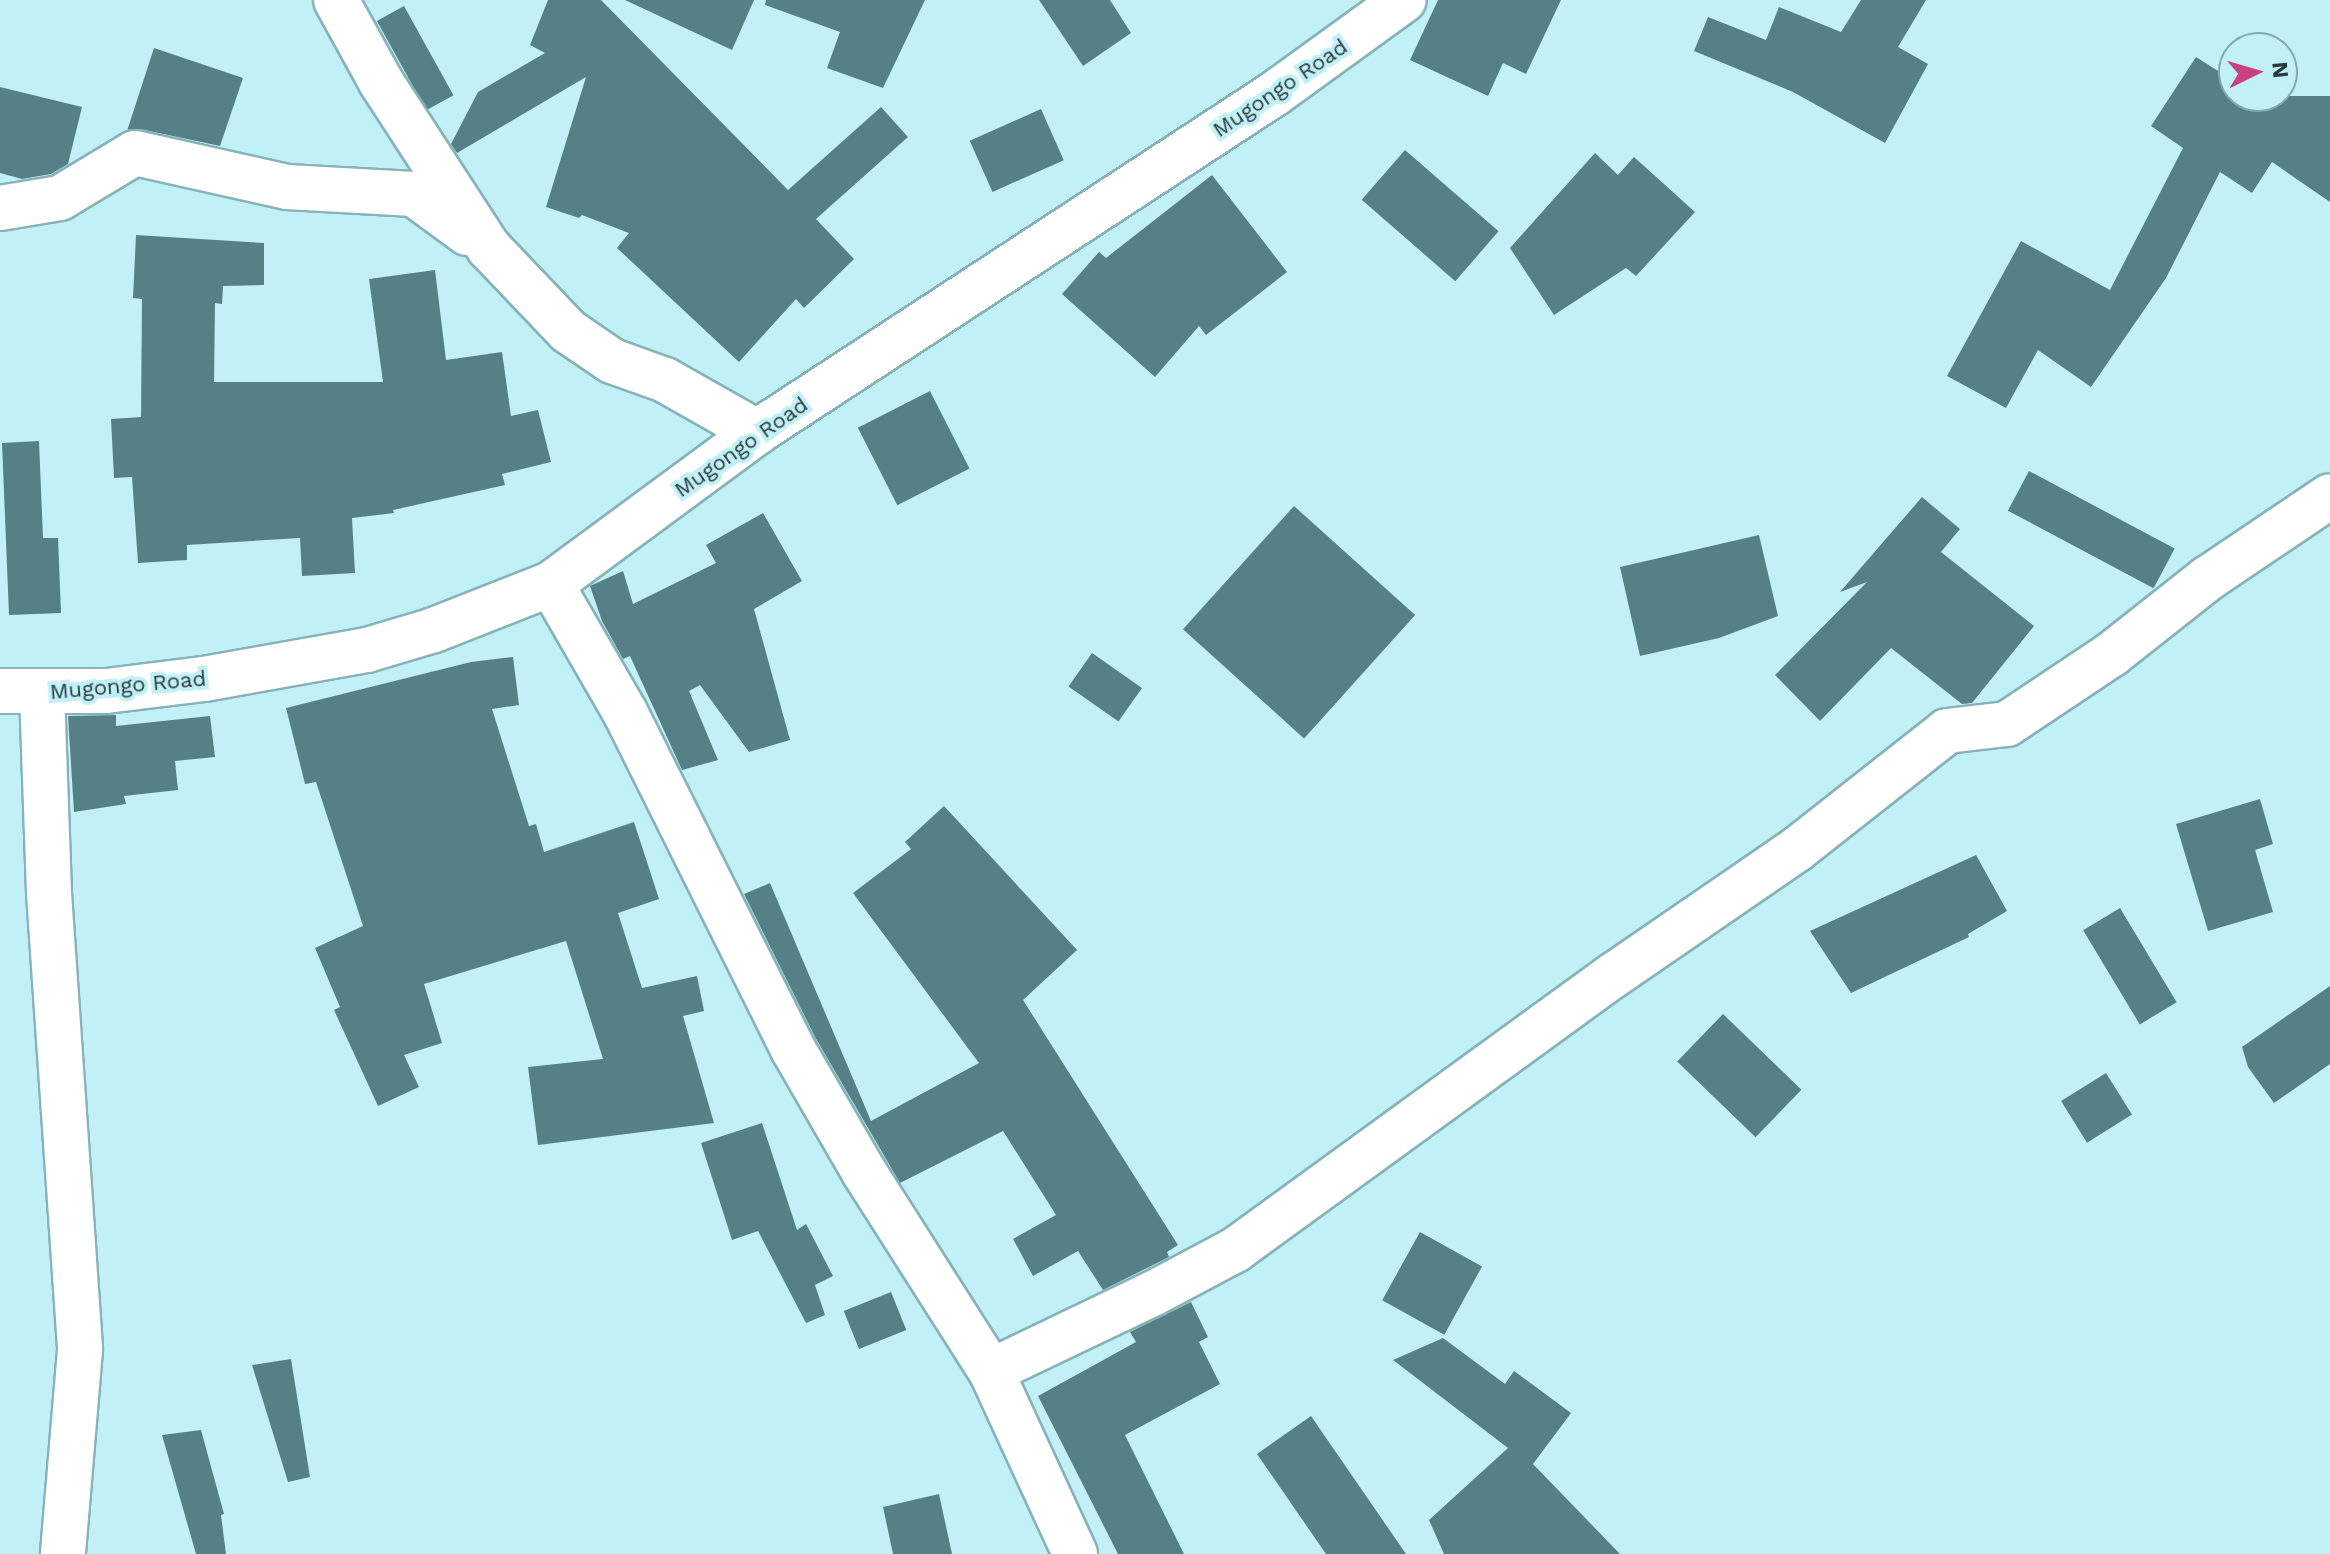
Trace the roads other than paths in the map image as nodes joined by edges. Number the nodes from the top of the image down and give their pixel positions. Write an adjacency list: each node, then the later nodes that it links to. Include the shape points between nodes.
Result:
1 (336, 0): 4 (street, via 381,82)
2 (1404, 0): 5 (street, Mugongo Road, via 1274,94)
3 (0, 208): 4 (street, via 60,198 135,153 287,187 414,194)
4 (489, 248): 5 (street, via 568,331 612,361 665,380)
5 (757, 432): 7 (street, Mugongo Road)
6 (2330, 496): 9 (street, via 2007,724 1947,731 1796,850 1235,1250)
7 (551, 584): 8 (street, Mugongo Road, via 367,650 106,691); 9 (street, via 625,712 793,1049)
8 (21, 692): 10 (street, via 49,893 80,1350)
9 (991, 1371): 11 (street)
10 (63, 1554)
11 (1075, 1554)

